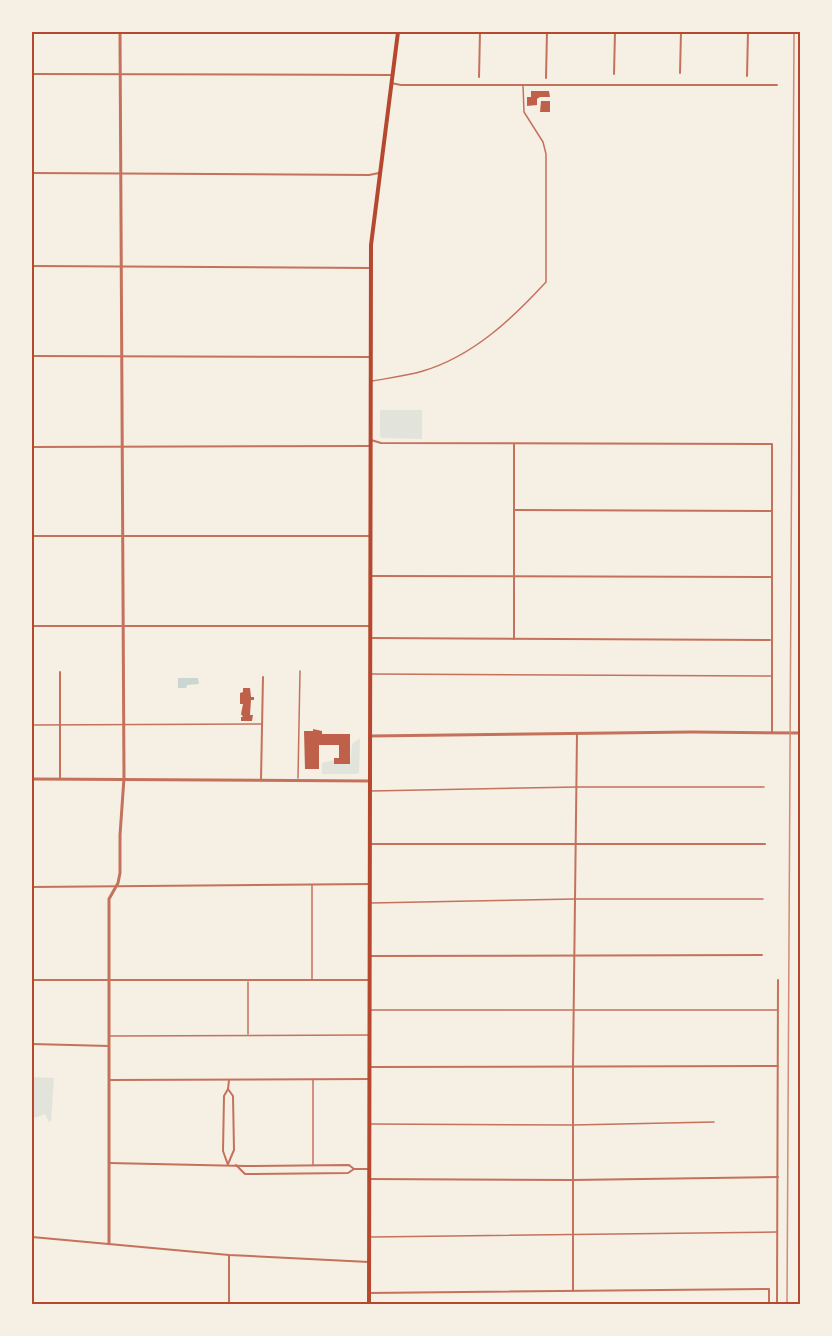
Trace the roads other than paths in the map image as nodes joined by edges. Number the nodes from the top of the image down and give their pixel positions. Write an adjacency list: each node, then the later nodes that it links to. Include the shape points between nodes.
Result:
1 (120, 32): 11 (street)
2 (398, 32): 12 (main road)
3 (480, 32): 14 (street)
4 (547, 32): 15 (street)
5 (615, 32): 10 (street)
6 (681, 32): 8 (street)
7 (748, 32): 13 (street)
8 (680, 73)
9 (32, 74): 11 (street)
10 (614, 74)
11 (120, 75): 12 (street); 20 (street)
12 (392, 75): 16 (main road)
13 (747, 76)
14 (479, 77)
15 (546, 78)
16 (391, 83): 17 (street); 21 (main road)
17 (523, 85): 18 (street); 28 (lane, via 524,112 546,154 546,282 506,323 465,352 424,371)
18 (777, 85)
19 (32, 173): 20 (street)
20 (120, 173): 21 (street); 22 (street)
21 (380, 173): 24 (main road)
22 (121, 265): 23 (street); 24 (street); 26 (street)
23 (32, 266)
24 (371, 268): 27 (main road)
25 (32, 356): 26 (street)
26 (121, 356): 27 (street); 31 (street)
27 (371, 357): 28 (main road)
28 (371, 381): 29 (main road)
29 (371, 440): 30 (street); 32 (main road)
30 (514, 444): 34 (street); 35 (street, via 772,444)
31 (122, 446): 32 (street); 33 (street); 37 (street)
32 (371, 446): 38 (main road)
33 (32, 447)
34 (514, 510): 35 (street); 40 (street)
35 (771, 511): 41 (street)
36 (32, 536): 37 (street)
37 (122, 536): 38 (street); 43 (street)
38 (371, 536): 39 (main road)
39 (370, 576): 40 (street); 44 (main road)
40 (514, 576): 41 (street); 46 (street)
41 (771, 577): 47 (street)
42 (32, 626): 43 (street)
43 (122, 626): 44 (street); 56 (street)
44 (371, 626): 45 (main road)
45 (371, 638): 46 (street); 50 (main road)
46 (514, 639): 47 (street)
47 (771, 640): 52 (street)
48 (300, 671): 65 (lane)
49 (60, 672): 54 (street)
50 (371, 674): 52 (lane); 60 (main road)
51 (263, 676): 55 (street)
52 (771, 676): 57 (street)
53 (32, 724): 54 (lane)
54 (60, 724): 56 (lane); 63 (street)
55 (262, 724): 56 (lane); 64 (street)
56 (123, 725): 61 (street)
57 (772, 733): 58 (street); 59 (street)
58 (577, 734): 60 (street); 68 (street)
59 (801, 734)
60 (370, 736): 66 (main road)
61 (124, 778): 63 (street); 64 (street); 75 (street, via 120,873)
62 (32, 779): 63 (street)
63 (60, 779)
64 (261, 779): 65 (street)
65 (298, 779): 66 (street)
66 (370, 781): 69 (main road)
67 (764, 787): 68 (lane)
68 (578, 788): 69 (lane); 71 (street)
69 (370, 791): 70 (main road)
70 (370, 844): 71 (street); 73 (main road)
71 (575, 844): 72 (street); 77 (street)
72 (765, 844)
73 (370, 884): 74 (street); 79 (main road)
74 (312, 885): 75 (street); 86 (lane)
75 (116, 886): 76 (street); 84 (street, via 109,899)
76 (32, 887)
77 (575, 899): 78 (lane); 79 (lane); 80 (street)
78 (763, 899)
79 (370, 903): 82 (main road)
80 (574, 955): 81 (street); 82 (street); 90 (street)
81 (762, 955)
82 (370, 956): 87 (main road)
83 (32, 980): 84 (street)
84 (110, 980): 85 (street); 94 (street)
85 (248, 980): 86 (street); 92 (lane)
86 (312, 980): 87 (street)
87 (370, 980): 89 (main road)
88 (778, 980): 91 (street)
89 (370, 1010): 90 (lane); 93 (main road)
90 (573, 1010): 91 (lane); 98 (street)
91 (778, 1010): 99 (street)
92 (248, 1035): 93 (lane); 94 (lane)
93 (370, 1035): 97 (main road)
94 (109, 1036): 96 (street)
95 (32, 1044): 96 (street)
96 (109, 1046): 103 (street)
97 (370, 1066): 98 (street); 102 (main road)
98 (573, 1066): 99 (street); 107 (street)
99 (778, 1066): 115 (street)
100 (229, 1079): 101 (street); 103 (street); 104 (street)
101 (312, 1079): 102 (street); 111 (lane)
102 (370, 1079): 106 (main road)
103 (109, 1080): 108 (street)
104 (228, 1089): 109 (street, via 224,1096 223,1151); 109 (street, via 233,1096 234,1150)
105 (714, 1122): 107 (lane)
106 (369, 1124): 107 (lane); 113 (main road)
107 (573, 1125): 117 (street)
108 (109, 1163): 109 (street); 122 (street)
109 (228, 1165): 110 (street)
110 (236, 1166): 111 (street); 114 (street, via 245,1174)
111 (313, 1166): 112 (street, via 349,1165); 114 (street)
112 (354, 1169): 113 (street); 114 (street, via 348,1173)
113 (369, 1169): 116 (main road)
114 (313, 1174)
115 (778, 1177): 117 (street); 118 (street)
116 (369, 1179): 117 (street); 121 (main road)
117 (573, 1180): 119 (street)
118 (778, 1232): 119 (lane); 130 (street)
119 (573, 1236): 121 (lane); 125 (street)
120 (32, 1237): 122 (street)
121 (370, 1237): 124 (main road)
122 (109, 1243): 123 (street)
123 (229, 1255): 124 (street); 127 (street)
124 (369, 1262): 126 (main road)
125 (573, 1291): 126 (street); 129 (street, via 769,1289)
126 (369, 1293): 128 (main road)
127 (229, 1305)
128 (369, 1305)
129 (769, 1305)
130 (777, 1305)

